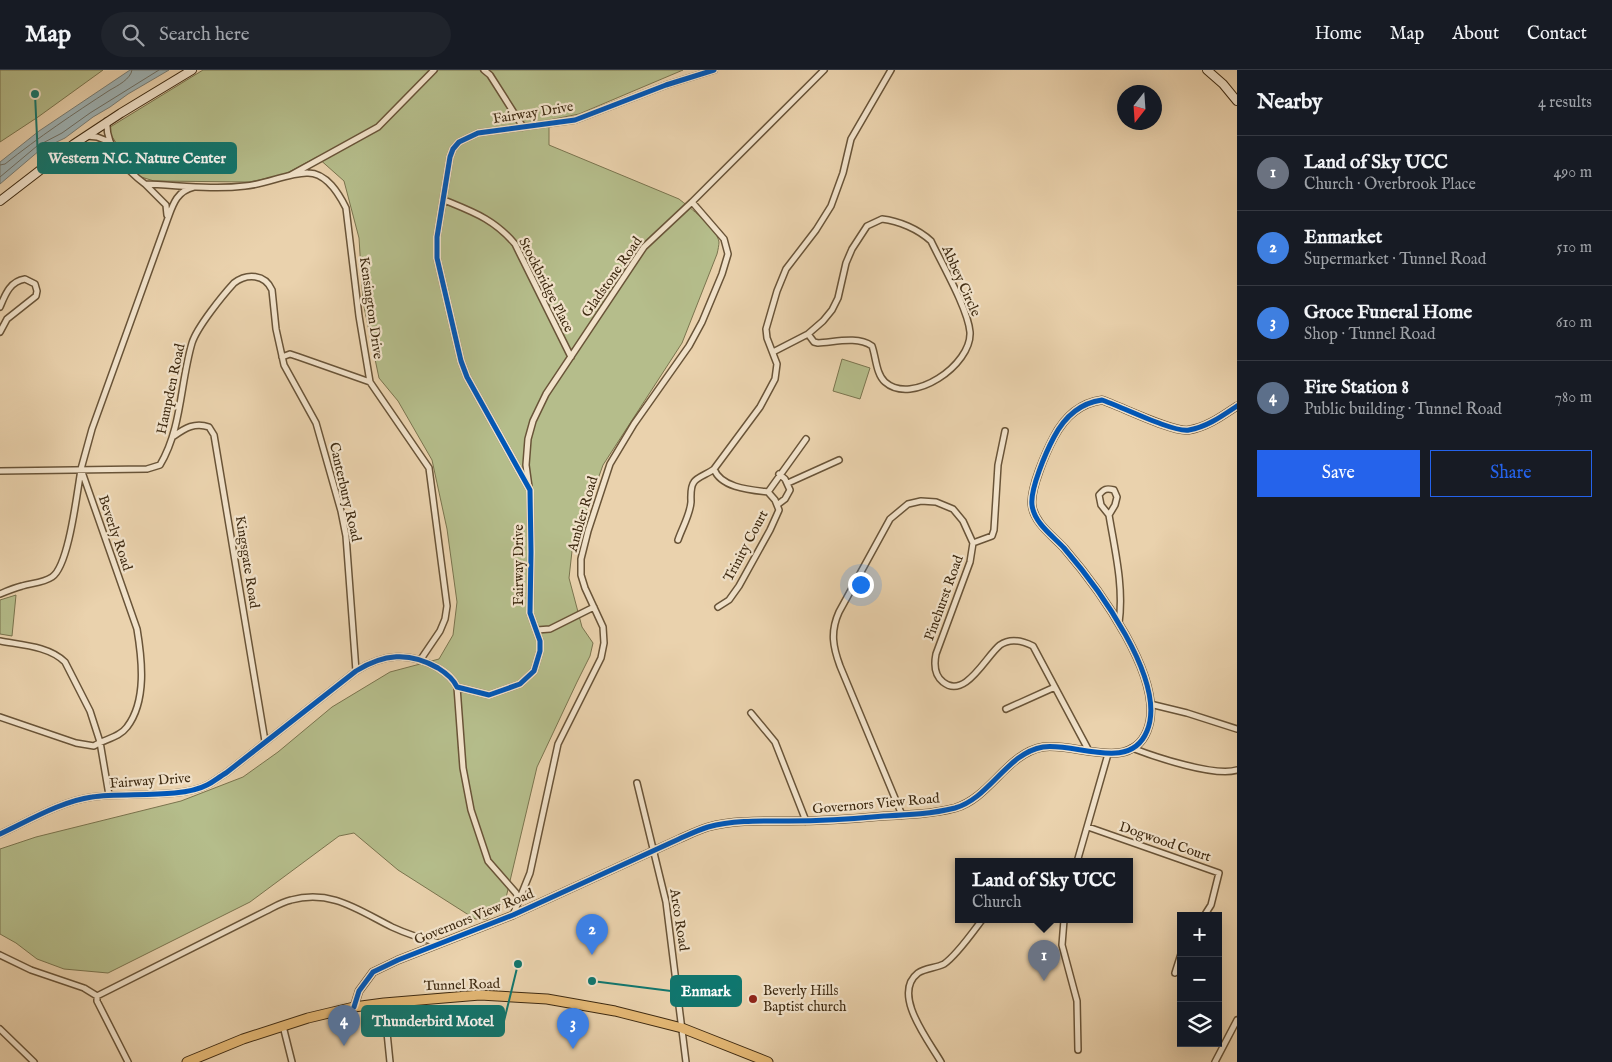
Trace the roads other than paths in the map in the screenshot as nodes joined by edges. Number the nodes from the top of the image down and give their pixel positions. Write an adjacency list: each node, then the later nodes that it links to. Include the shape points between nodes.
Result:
1 (192, 70): 9 (main road)
2 (434, 70): 13 (street, via 378,127)
3 (484, 70): 10 (street)
4 (714, 70): 10 (street, Fairway Drive, via 574,120)
5 (824, 70): 18 (street, Gladstone Road)
6 (891, 70): 23 (street, via 851,139 831,206 786,269 766,329)
7 (1207, 70): 8 (main road)
8 (1237, 101)
9 (107, 122): 11 (main road); 12 (street)
10 (523, 127): 16 (street, Fairway Drive, via 478,133 460,142 450,157)
11 (86, 136): 12 (street); 17 (main road)
12 (110, 142): 14 (street, via 134,176)
13 (287, 177): 15 (street, Kensington Drive, via 246,186); 26 (street, Kensington Drive, via 309,173 321,176 346,208)
14 (145, 184): 15 (street, Kensington Drive); 19 (street, via 166,205)
15 (200, 186): 19 (street, via 182,192)
16 (444, 200): 25 (street, Stockbridge Place, via 494,223 515,244); 37 (street, Fairway Drive, via 437,237 437,258 461,361 475,394)
17 (0, 201)
18 (692, 202): 25 (street, Gladstone Road, via 644,247); 44 (street, Ambler Road, via 724,238 728,254 702,322 689,346 619,446 610,464 581,560 581,575)
19 (168, 218): 33 (street, via 92,429)
20 (0, 307): 21 (street, via 7,291 16,282 27,280 36,286 36,296 7,319)
21 (0, 332)
22 (808, 334): 22 (street, Abbey Circle, via 832,310 846,263 866,226 882,219 923,233 931,241 962,304 970,333 966,351 940,378 906,389 884,381 872,346 864,341 818,343); 23 (street, Abbey Circle)
23 (773, 352): 32 (street, via 777,372 772,388)
24 (282, 357): 26 (street, via 290,354); 29 (street, Hampden Road, via 270,285 254,276 239,279 192,341); 50 (street, Canterbury Road, via 316,423 341,511 346,536)
25 (571, 357): 37 (street, Gladstone Road, via 546,394 529,431 526,465)
26 (370, 382): 49 (street, Kensington Drive, via 429,468 447,606 440,631)
27 (1237, 406): 46 (street, via 1203,426 1182,431 1102,400 1093,401 1076,410 1060,426 1036,479 1032,506 1044,527 1079,567)
28 (1005, 431): 42 (street, via 998,465 994,530 992,536)
29 (174, 436): 33 (street, Hampden Road, via 160,465 154,468); 58 (street, Kingsgate Road, via 196,424 209,427 214,434)
30 (806, 438): 35 (street)
31 (839, 460): 36 (street)
32 (714, 469): 38 (street, via 716,475 728,483); 41 (street, via 693,482 690,505)
33 (81, 470): 34 (street, Hampden Road); 43 (street, via 71,528 56,573 44,581); 59 (street, Beverly Road, via 137,629 141,655 141,688 134,713 126,728 114,738)
34 (0, 471)
35 (779, 474): 36 (street); 38 (street)
36 (788, 483): 39 (street, via 788,494)
37 (530, 490): 47 (street, Fairway Drive, via 530,613)
38 (768, 492): 39 (street, Trinity Court)
39 (777, 505): 45 (street, Trinity Court, via 779,510 770,530 739,586 729,600)
40 (1109, 515): 40 (street, via 1118,497 1114,490 1108,488 1099,495 1101,505); 46 (street, via 1121,592)
41 (678, 540)
42 (973, 543): 52 (street, Pinehurst Road, via 970,562 936,654 934,665 939,679 946,685 968,682 1001,644 1018,640 1033,646); 66 (street, Pinehurst Road, via 963,521 953,509 936,502 908,504 890,519 834,622 834,650)
43 (0, 594)
44 (594, 607): 47 (street, via 550,629); 72 (street, Ambler Road, via 603,627 601,658 558,744 532,865)
45 (718, 607)
46 (1119, 623): 53 (street, via 1139,662)
47 (537, 630): 51 (street, Fairway Drive, via 540,651 536,666 520,684 489,695)
48 (0, 641): 59 (street, via 60,656 90,711)
49 (420, 659): 50 (street, Fairway Drive, via 406,656 386,658); 51 (street, Fairway Drive, via 452,678)
50 (356, 671): 58 (street, Fairway Drive)
51 (457, 687): 72 (street, via 471,810 488,861 516,893)
52 (1055, 687): 54 (street); 61 (street, Pinehurst Road)
53 (1150, 704): 57 (street); 60 (street, via 1146,733)
54 (1006, 709)
55 (751, 713): 67 (street, via 774,742)
56 (0, 717): 59 (street, Beverly Road, via 85,746)
57 (1237, 729)
58 (265, 741): 65 (street, Fairway Drive, via 226,772 197,789)
59 (100, 742): 65 (street)
60 (1132, 748): 62 (street, Governors View Road); 63 (street, via 1204,769 1229,773)
61 (1089, 751): 62 (street, Governors View Road); 66 (street, Governors View Road, via 1056,747 1031,750 976,797 958,807)
62 (1108, 754): 68 (street)
63 (1237, 770)
64 (637, 783): 70 (street, Arco Road)
65 (109, 795): 69 (street, Fairway Drive, via 78,800)
66 (902, 815): 67 (street, Governors View Road)
67 (806, 821): 70 (street, Governors View Road, via 720,824)
68 (1088, 827): 71 (street); 73 (street, Dogwood Court, via 1219,873)
69 (0, 834)
70 (654, 851): 74 (street, Governors View Road); 86 (street, Arco Road, via 666,902)
71 (1079, 858)
72 (519, 901): 74 (street, Ambler Road)
73 (1207, 912)
74 (513, 915): 77 (street, Governors View Road)
75 (980, 923): 97 (street, via 944,964 918,973 910,984 910,1007)
76 (1064, 923): 88 (street, via 1062,945 1077,1001)
77 (439, 943): 81 (street, via 418,938 342,901 302,898 259,914); 83 (street, Governors View Road, via 373,972 359,991)
78 (0, 955): 81 (street)
79 (1180, 957): 80 (street)
80 (1175, 972)
81 (97, 996): 91 (street)
82 (384, 1003): 83 (main road, Tunnel Road); 86 (main road, Tunnel Road, via 480,995 547,1000 615,1011); 94 (street)
83 (354, 1007): 85 (main road, Tunnel Road)
84 (1237, 1020): 89 (street)
85 (284, 1026): 92 (main road, Tunnel Road); 93 (street)
86 (682, 1028): 95 (street, Arco Road); 96 (main road, Tunnel Road)
87 (0, 1029): 90 (street)
88 (1078, 1050)
89 (1216, 1061)
90 (34, 1062)
91 (128, 1062)
92 (187, 1062)
93 (292, 1062)
94 (390, 1062)
95 (686, 1062)
96 (768, 1062)
97 (941, 1062)

